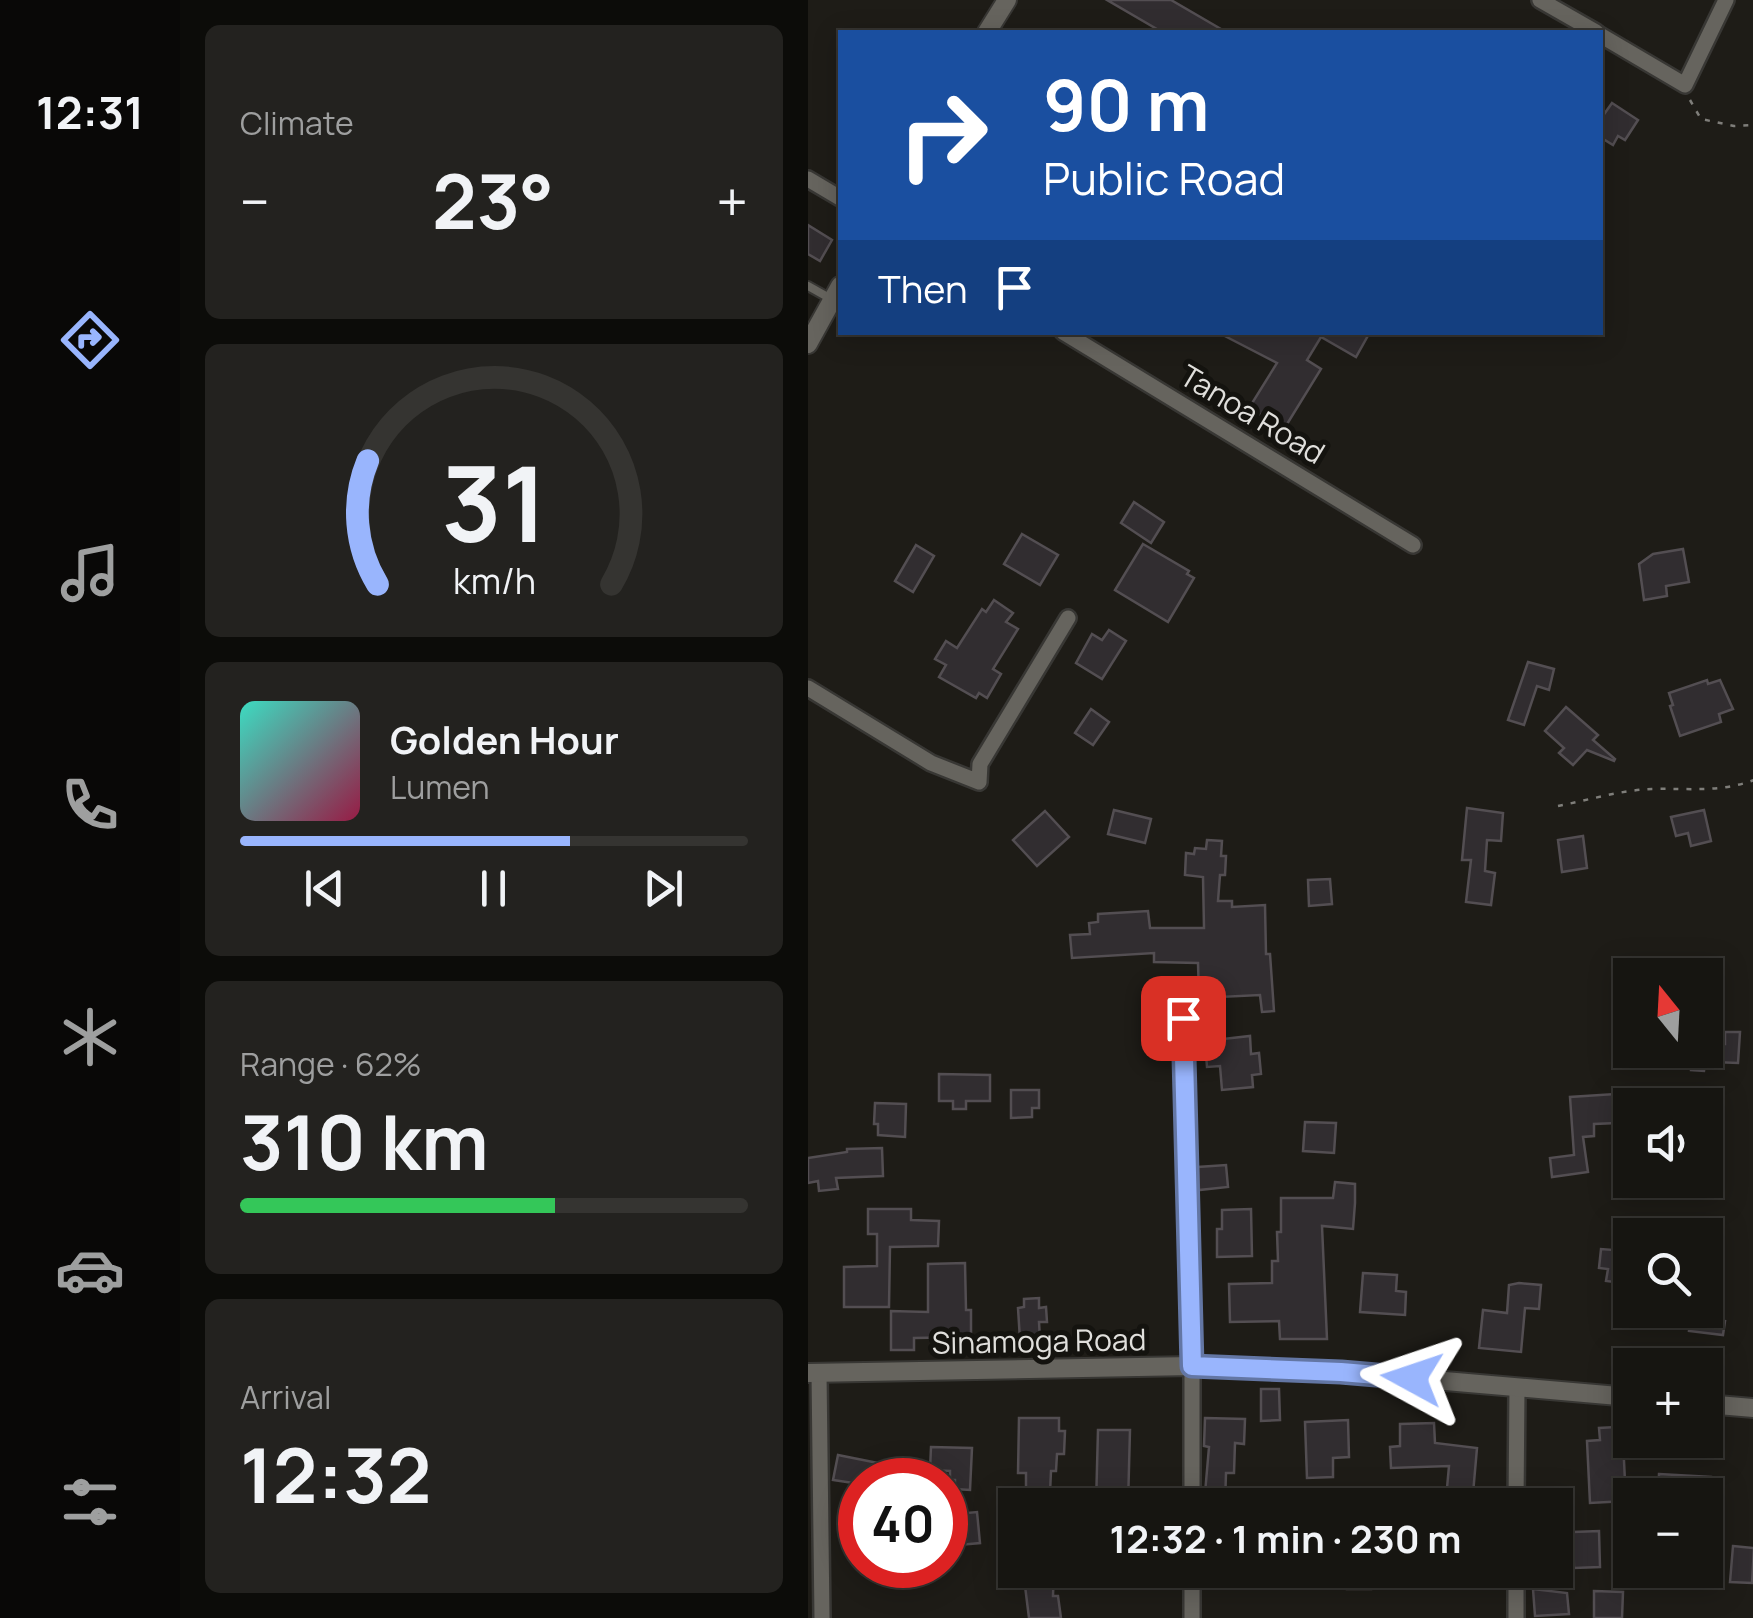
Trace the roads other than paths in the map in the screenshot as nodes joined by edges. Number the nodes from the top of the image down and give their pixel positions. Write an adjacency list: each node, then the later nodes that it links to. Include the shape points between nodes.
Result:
1 (1007, 0): 4 (street)
2 (1540, 0): 5 (street)
3 (1726, 0): 6 (street, via 1685,85)
4 (989, 30)
5 (1591, 30)
6 (1603, 37)
7 (808, 179): 8 (street)
8 (838, 197)
9 (808, 286): 10 (lane)
10 (837, 293): 12 (street)
11 (1069, 335): 13 (street, Tanoa Road)
12 (808, 344)
13 (1413, 545)
14 (1068, 618): 15 (street, via 980,764 979,782 931,763)
15 (808, 688)
16 (1183, 1018): 17 (street)
17 (1192, 1366): 18 (street, Sinamoga Road); 19 (street, Sinamoga Road); 23 (street)
18 (813, 1374): 27 (street)
19 (1517, 1387): 20 (street, Sinamoga Road); 24 (street)
20 (1613, 1395)
21 (1723, 1405): 22 (street)
22 (1754, 1408)
23 (1192, 1488)
24 (1516, 1488)
25 (1192, 1588): 28 (street)
26 (1516, 1588): 29 (street)
27 (822, 1618)
28 (1192, 1618)
29 (1516, 1618)

